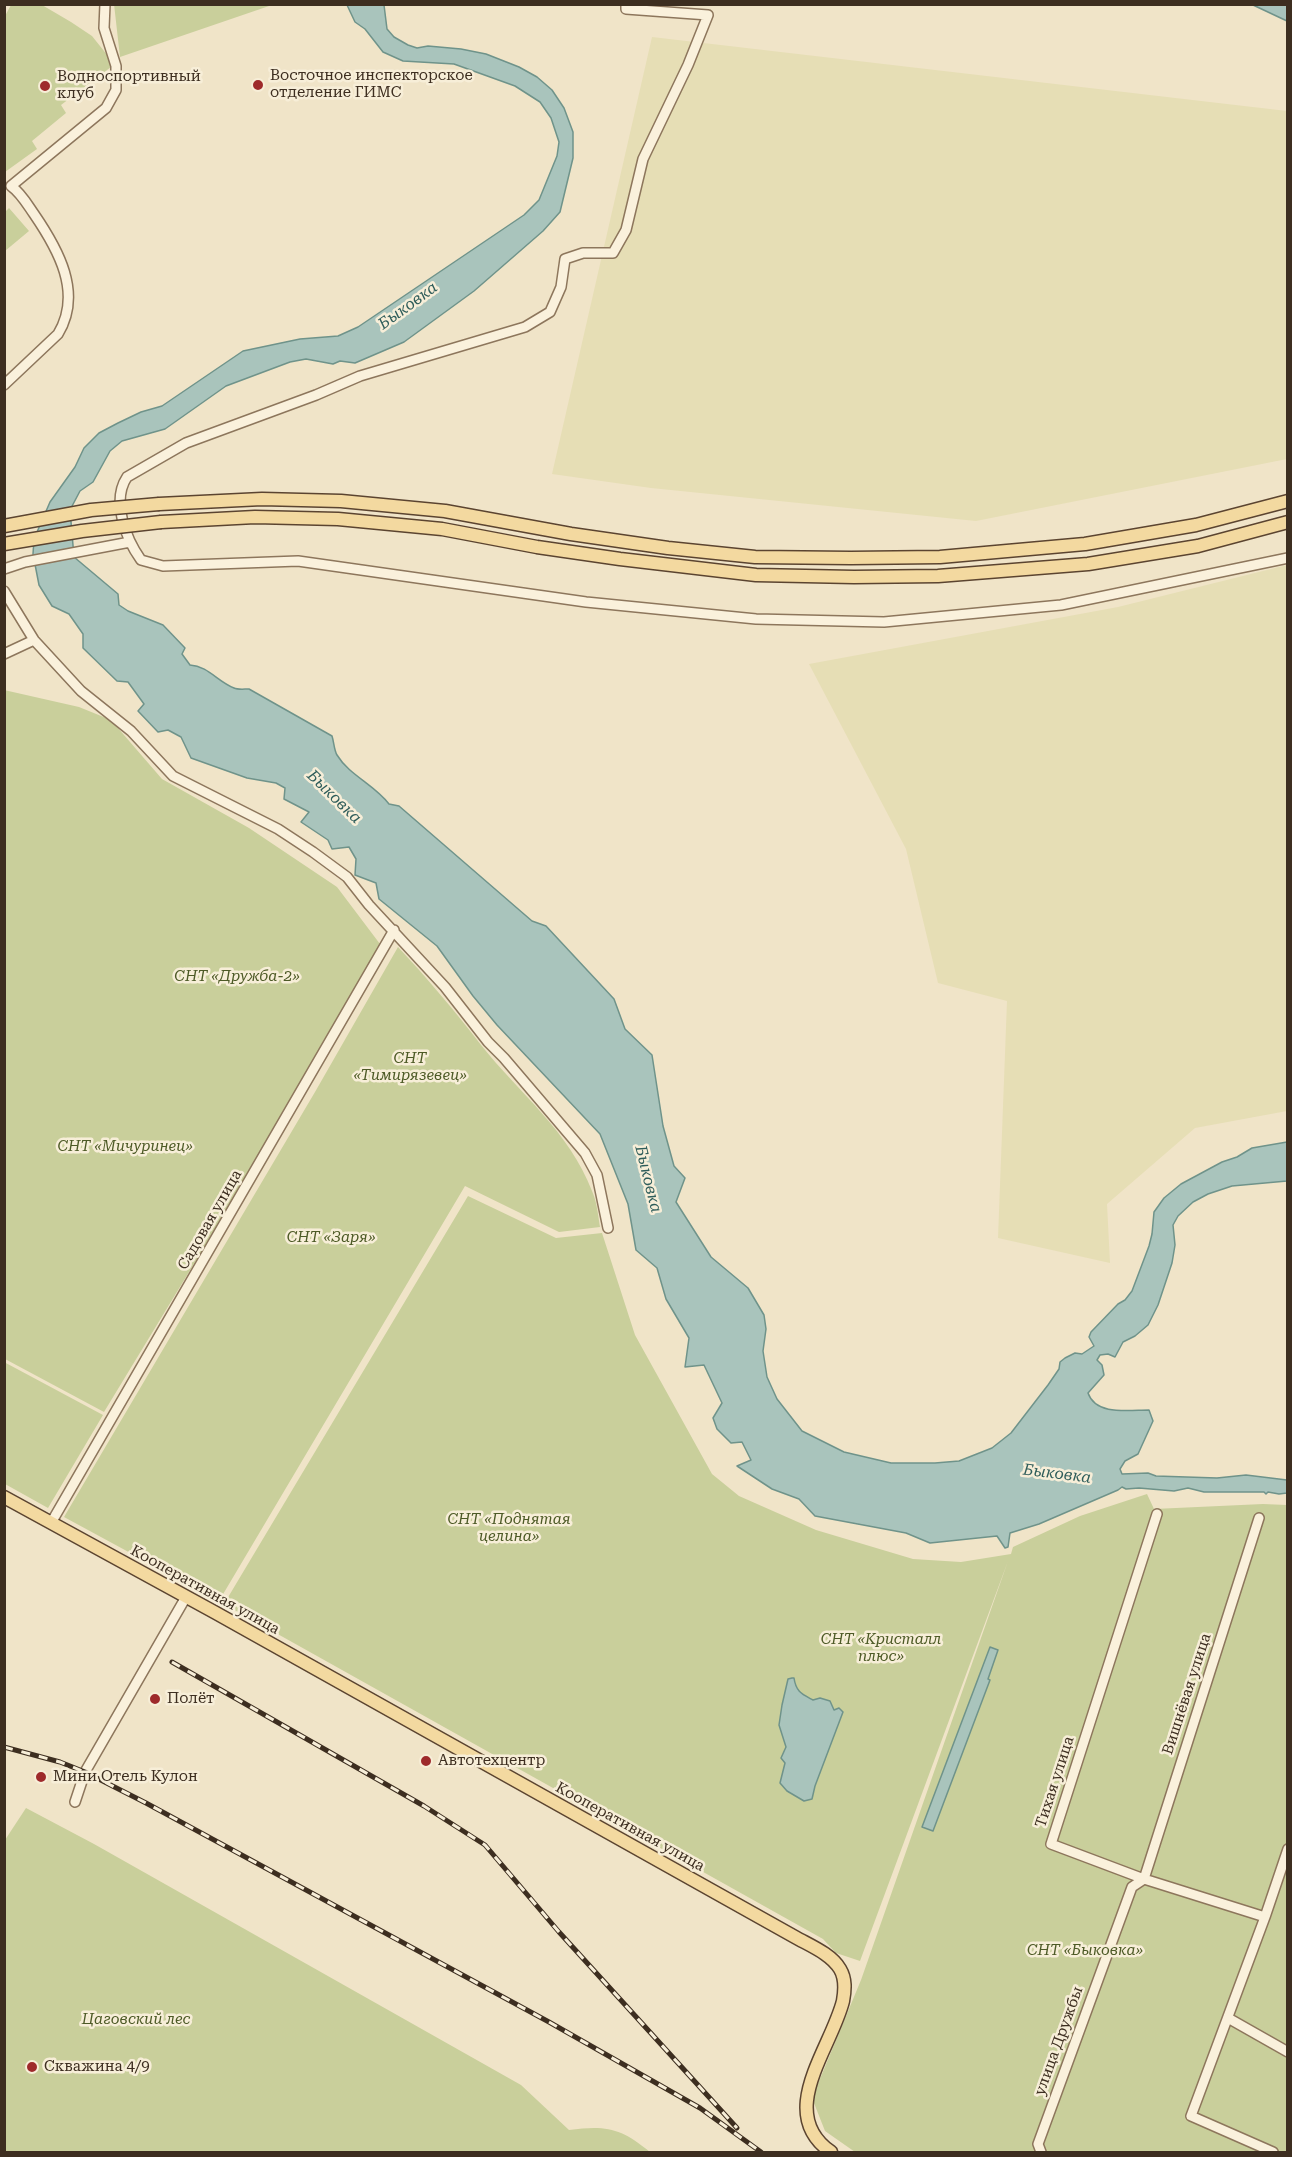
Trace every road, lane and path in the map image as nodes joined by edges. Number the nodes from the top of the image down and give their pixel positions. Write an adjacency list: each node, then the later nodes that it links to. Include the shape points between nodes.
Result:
1 (105, 4): 4 (street, via 104,28 116,66 116,90 106,108 11,186 50,237 63,265 69,296 58,334)
2 (626, 4): 3 (street, via 626,9)
3 (660, 8): 8 (street, via 708,15 643,159 626,230 613,253 583,253 565,259 561,287 550,312 525,327 360,376 186,443 127,477 122,486 121,517)
4 (4, 385)
5 (1287, 501): 7 (main road, bridge, via 1196,525 1085,544 940,557 755,557 571,534 446,511 341,501 262,499 159,504 91,510)
6 (1287, 522): 9 (main road, bridge, via 1198,546 1088,564 949,576 756,574 537,547 442,529 338,519 255,517 161,522)
7 (4, 526)
8 (130, 542): 10 (street, via 141,560 164,566 298,561 597,603 756,619 872,621 1061,605); 11 (street)
9 (4, 544)
10 (1287, 558)
11 (4, 569)
12 (4, 591): 13 (street)
13 (34, 640): 14 (street); 15 (street, via 81,691 131,731 173,776 313,852 347,877)
14 (4, 654)
15 (394, 930): 16 (street, via 585,1153 597,1175); 20 (street, Садовая улица)
16 (608, 1228)
17 (4, 1497): 20 (main road, Кооперативная улица)
18 (1157, 1514): 24 (street, Тихая улица, via 1051,1844)
19 (1259, 1518): 24 (street, Вишнёвая улица)
20 (51, 1523): 21 (main road, Кооперативная улица)
21 (186, 1597): 22 (street, via 85,1772); 28 (main road, Кооперативная улица, via 834,1961 842,1971 844,1997 805,2103 806,2119 815,2137)
22 (75, 1802)
23 (1287, 1849): 25 (street)
24 (1144, 1879): 25 (street, Тихая улица); 29 (street, улица Дружбы, via 1132,1887 1127,1898 1038,2144)
25 (1265, 1917): 26 (street)
26 (1228, 2018): 27 (street); 30 (street, via 1191,2116)
27 (1287, 2052)
28 (831, 2152)
29 (1041, 2152)
30 (1273, 2152)

